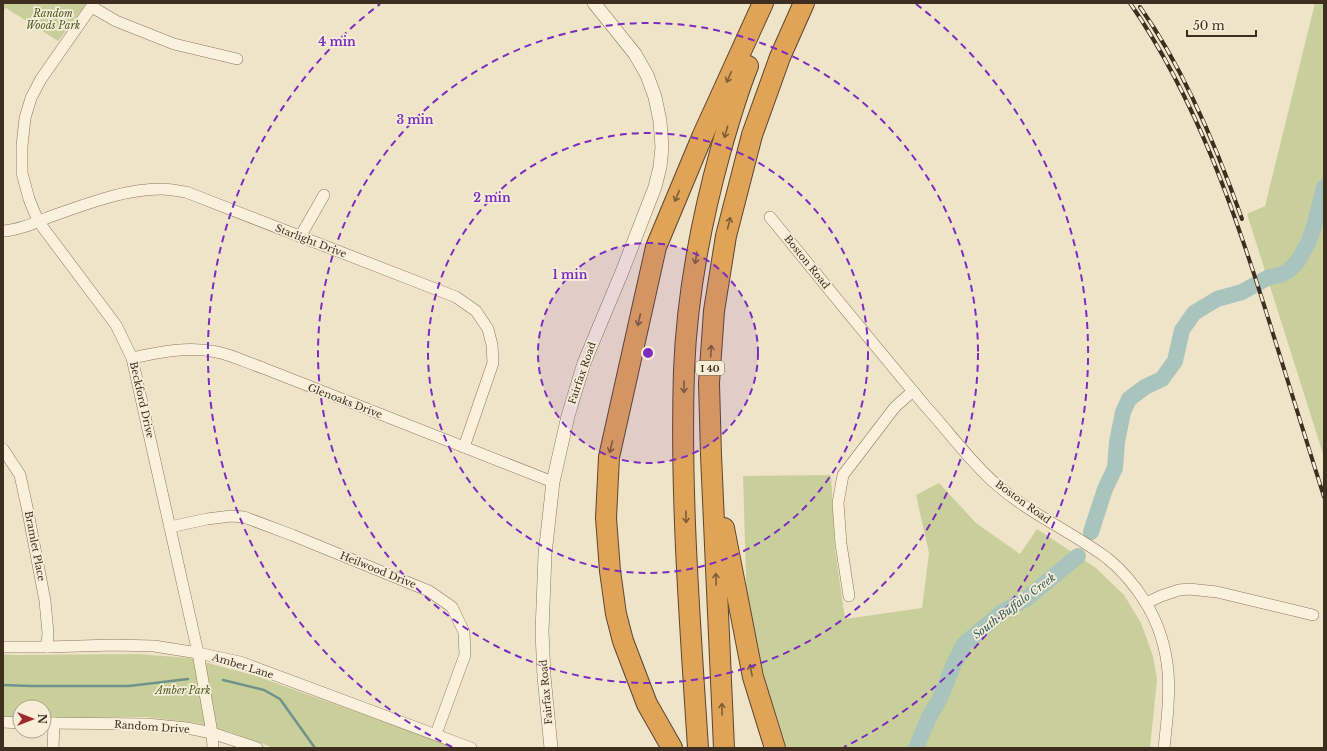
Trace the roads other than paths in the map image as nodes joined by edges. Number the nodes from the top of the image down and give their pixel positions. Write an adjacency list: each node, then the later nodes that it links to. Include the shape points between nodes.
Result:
1 (594, 3): 17 (street, Fairfax Road, via 635,54 647,76 655,97 662,147 655,187 584,363 568,416)
2 (763, 3): 33 (highway, one-way to 33, via 656,246 609,457 606,518 616,614 646,704)
3 (773, 3): 28 (highway, I 40, one-way to 28, via 737,94 701,228 692,289 684,370 684,446 686,547)
4 (804, 3): 13 (highway, I 40, one-way to 4, via 714,311 734,203 752,135 780,57)
5 (93, 5): 6 (street, via 116,21 174,44); 9 (street, Beckford Drive, via 41,79 31,98 25,118 22,173)
6 (237, 59)
7 (324, 195): 11 (street)
8 (770, 217): 14 (street, Boston Road)
9 (38, 221): 10 (street, Starlight Drive); 11 (street, Starlight Drive, via 116,195 162,189 186,192); 12 (street, Beckford Drive, via 116,325)
10 (3, 231)
11 (300, 236): 15 (street, Starlight Drive, via 456,297 476,311 488,330 493,363)
12 (132, 358): 15 (street, Glenoaks Drive, via 170,350 218,352); 18 (street, Beckford Drive)
13 (709, 383): 34 (highway, I 40, one-way to 13); 35 (highway, one-way to 13, via 753,677 724,529 719,459)
14 (913, 391): 19 (street, via 895,407 843,475 838,502); 20 (street, Boston Road, via 997,485 1108,559 1130,581)
15 (464, 447): 17 (street, Glenoaks Drive)
16 (3, 449): 23 (street, Bramlet Place, via 20,475 45,601)
17 (553, 482): 32 (street, Fairfax Road, via 545,554 542,632)
18 (170, 527): 24 (street, Beckford Drive); 27 (street, Heilwood Drive, via 207,519 244,517 429,591 452,607 464,632 465,655)
19 (849, 596)
20 (1146, 603): 21 (street, via 1179,590 1189,589 1217,592); 36 (street, Boston Road, via 1162,639 1167,661 1169,696)
21 (1313, 615)
22 (3, 647): 23 (street, Amber Lane)
23 (47, 647): 24 (street, Amber Lane, via 154,646)
24 (198, 652): 26 (street, Beckford Drive); 27 (street, Amber Lane, via 240,662)
25 (52, 723): 26 (street, Random Drive, via 147,724)
26 (212, 733): 29 (street, Beckford Drive); 30 (street, Random Drive)
27 (436, 734): 31 (street, Amber Lane)
28 (697, 743)
29 (213, 748)
30 (256, 748)
31 (471, 748)
32 (552, 748)
33 (672, 748)
34 (724, 748)
35 (774, 748)
36 (1164, 748)

